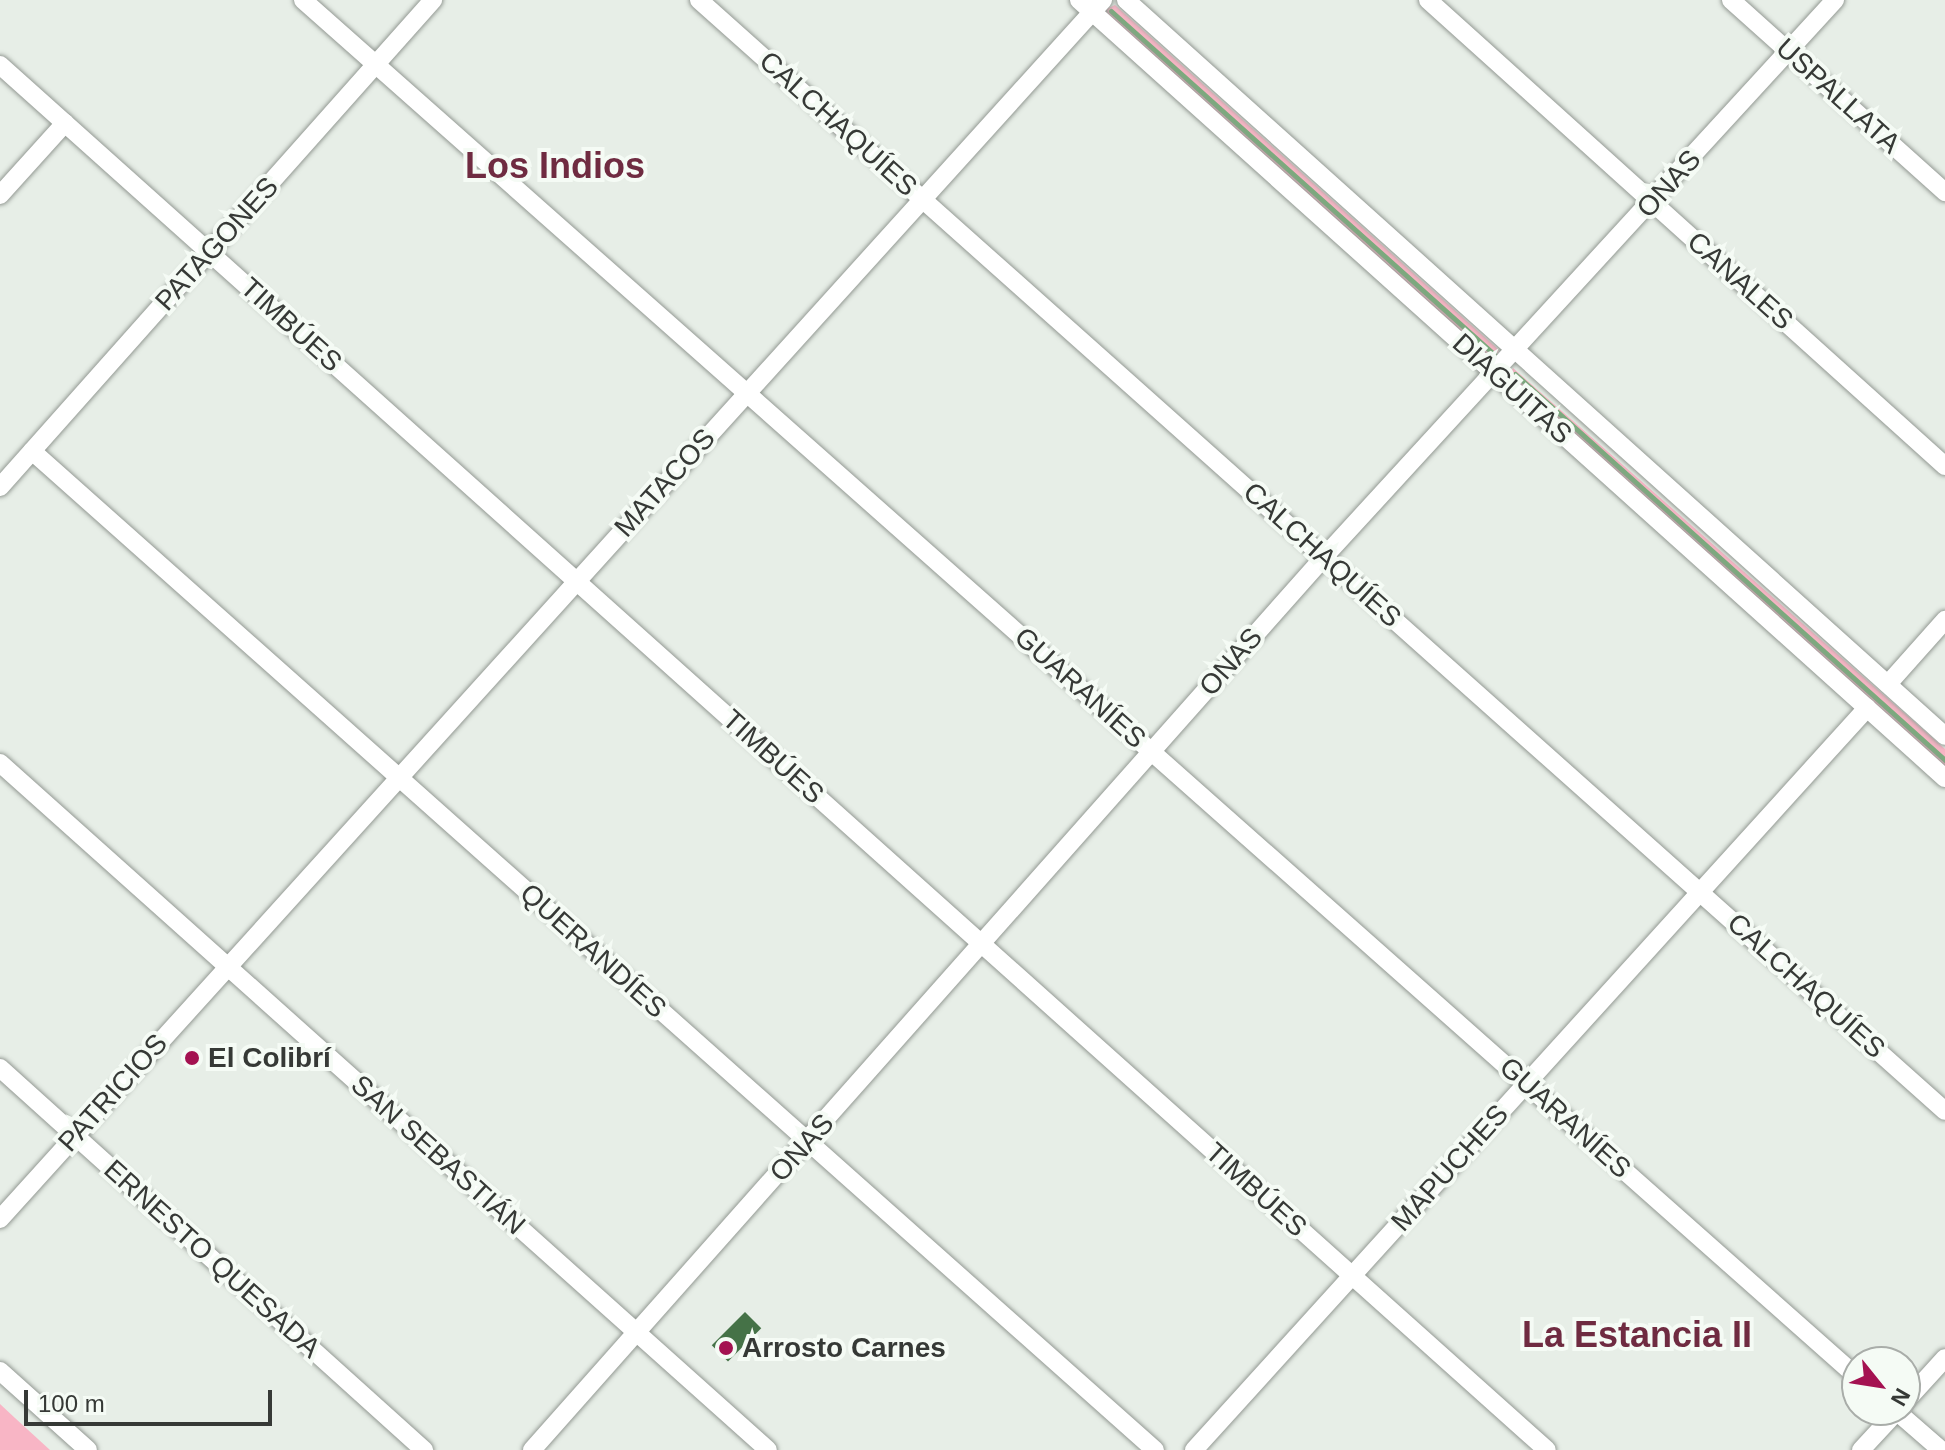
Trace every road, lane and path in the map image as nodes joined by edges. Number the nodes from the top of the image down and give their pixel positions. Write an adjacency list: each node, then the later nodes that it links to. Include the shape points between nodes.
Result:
1 (303, 0): 11 (street, GUARANÍES)
2 (433, 0): 11 (street, PATAGONES)
3 (699, 0): 15 (street, CALCHAQUÍES)
4 (1126, 0): 18 (street, DIAGUITAS)
5 (1428, 0): 16 (street, CANALES)
6 (1731, 0): 9 (street, USPALLATA)
7 (1835, 0): 9 (street, ONAS)
8 (1091, 4): 15 (street, MATACOS); 19 (street, DIAGUITAS)
9 (1789, 51): 13 (street, USPALLATA); 16 (street, ONAS)
10 (0, 65): 12 (street, TIMBÚES)
11 (376, 65): 17 (street, PATAGONES); 20 (street, GUARANÍES)
12 (65, 123): 14 (street); 17 (street, TIMBÚES)
13 (1945, 192)
14 (0, 195)
15 (922, 199): 20 (street, MATACOS); 24 (street, CALCHAQUÍES)
16 (1652, 202): 18 (street, ONAS); 22 (street, CANALES)
17 (210, 253): 21 (street, PATAGONES); 25 (street, TIMBÚES)
18 (1519, 351): 19 (street, ONAS); 27 (street, DIAGUITAS)
19 (1495, 374): 24 (street, ONAS); 28 (street, DIAGUITAS)
20 (746, 393): 25 (street, MATACOS); 30 (street, GUARANÍES)
21 (32, 451): 23 (street, PATAGONES); 32 (street, QUERANDÍES)
22 (1945, 466)
23 (0, 487)
24 (1324, 557): 30 (street, ONAS); 34 (street, CALCHAQUÍES)
25 (575, 580): 32 (street, MATACOS); 35 (street, TIMBÚES)
26 (1945, 620): 27 (street)
27 (1888, 684): 29 (street, DIAGUITAS)
28 (1867, 708): 33 (street, DIAGUITAS); 34 (street, MAPUCHES)
29 (1945, 736)
30 (1152, 752): 35 (street, ONAS); 38 (street, GUARANÍES)
31 (0, 763): 36 (street, SAN SEBASTIÁN)
32 (398, 777): 36 (street, MATACOS); 41 (street, QUERANDÍES)
33 (1945, 778)
34 (1700, 892): 38 (street, MAPUCHES); 39 (street, CALCHAQUÍES)
35 (982, 944): 41 (street, ONAS); 43 (street, TIMBÚES)
36 (227, 966): 40 (street, PATRICIOS); 44 (street, SAN SEBASTIÁN)
37 (0, 1068): 40 (street, ERNESTO QUESADA)
38 (1527, 1084): 43 (street, MAPUCHES); 46 (street, GUARANÍES)
39 (1945, 1111)
40 (75, 1136): 42 (street, PATRICIOS); 52 (street, ERNESTO QUESADA)
41 (808, 1142): 44 (street, ONAS); 55 (street, QUERANDÍES)
42 (0, 1219)
43 (1353, 1276): 56 (street, MAPUCHES); 57 (street, TIMBÚES)
44 (637, 1333): 53 (street, ONAS); 54 (street, SAN SEBASTIÁN)
45 (1945, 1358): 48 (street)
46 (1841, 1363)
47 (0, 1371): 51 (street)
48 (1921, 1384)
49 (1882, 1426): 58 (street)
50 (1916, 1426): 59 (street)
51 (88, 1450)
52 (424, 1450)
53 (532, 1450)
54 (768, 1450)
55 (1155, 1450)
56 (1194, 1450)
57 (1547, 1450)
58 (1861, 1450)
59 (1941, 1450)

